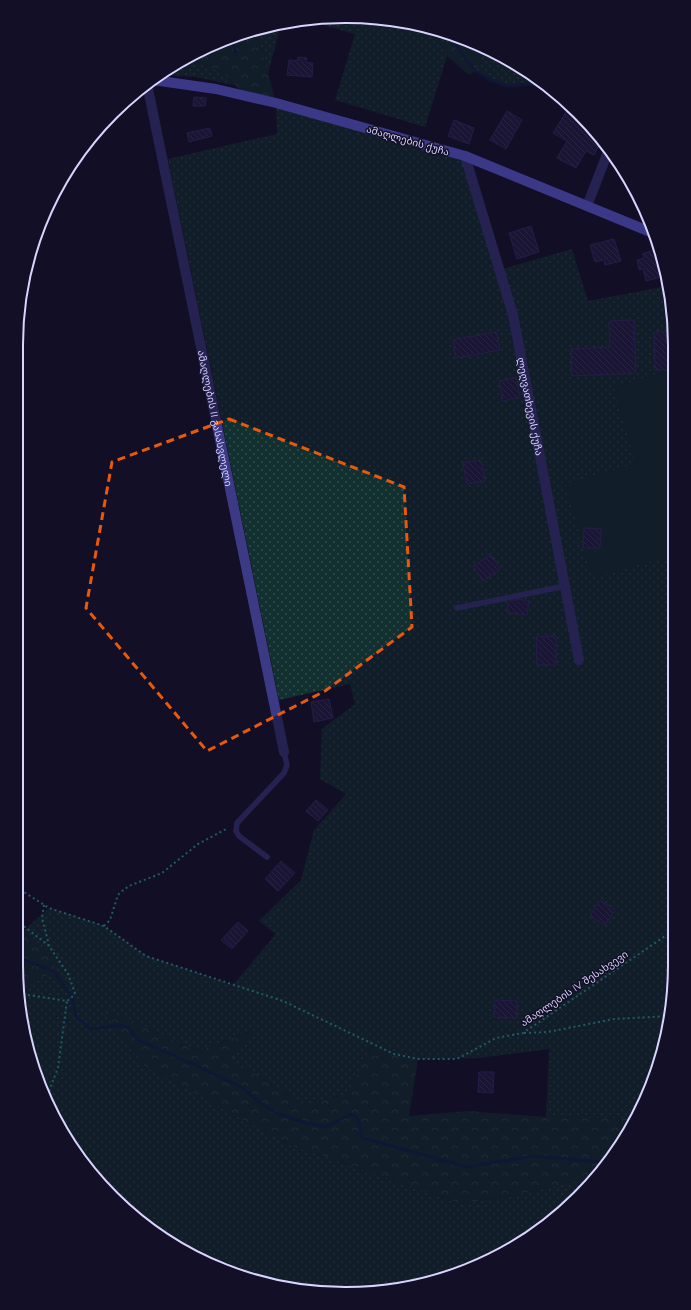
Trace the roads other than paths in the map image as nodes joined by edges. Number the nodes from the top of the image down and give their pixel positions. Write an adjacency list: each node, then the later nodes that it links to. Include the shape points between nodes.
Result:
1 (161, 81): 3 (street, ამაღლების ქუჩა, via 216,89 276,103)
2 (148, 91): 10 (street, ამაღლების II გასასვლელი)
3 (465, 156): 5 (street, ამაღლების ქუჩა); 7 (street, ლეღვათხევის ქუჩა, via 513,315)
4 (606, 156): 5 (street)
5 (587, 206): 6 (street, ამაღლების ქუჩა)
6 (646, 230)
7 (565, 586): 8 (lane); 9 (street, ლეღვათხევის ქუჩა)
8 (458, 608)
9 (579, 660)
10 (284, 752): 11 (lane, via 287,765 284,773 237,823 238,836)
11 (267, 857)

